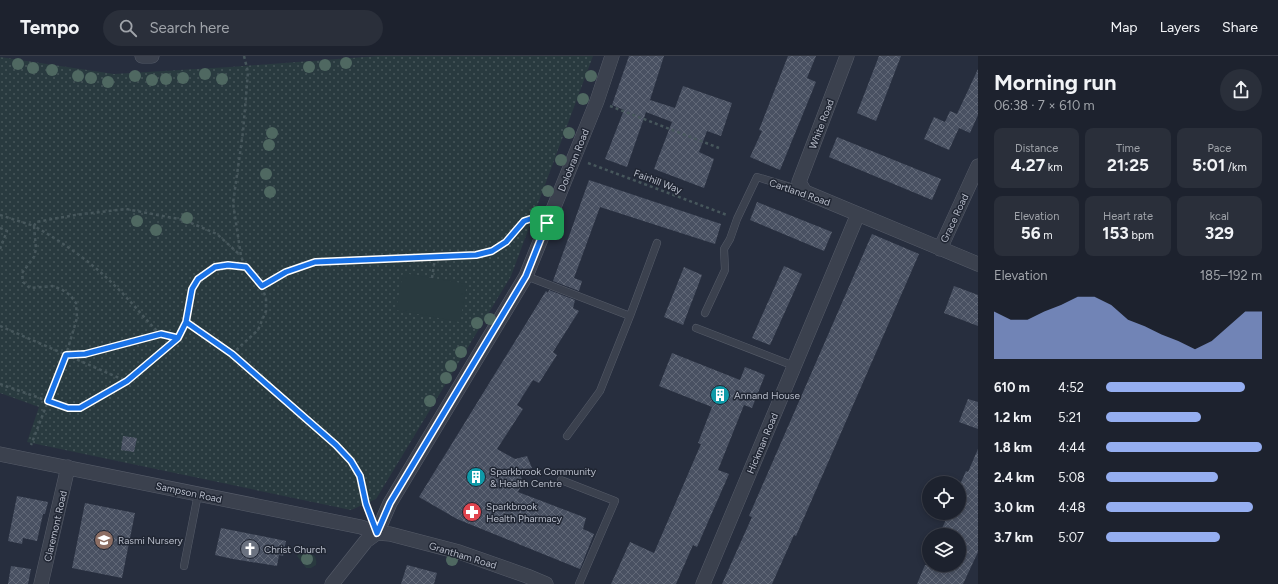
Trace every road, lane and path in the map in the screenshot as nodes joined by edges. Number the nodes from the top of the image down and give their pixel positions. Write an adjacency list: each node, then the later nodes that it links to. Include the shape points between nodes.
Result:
1 (142, 56): 2 (street)
2 (152, 56)
3 (244, 56): 20 (path, via 248,72 233,203)
4 (612, 56): 6 (street, Dolobran Road)
5 (847, 56): 10 (street, White Road, via 799,182)
6 (597, 101): 7 (path); 8 (street, Dolobran Road)
7 (719, 148)
8 (574, 158): 13 (path, Fairhill Way); 14 (street, Dolobran Road)
9 (978, 166): 19 (street, Grace Road)
10 (805, 192): 12 (street, Cartland Road); 13 (lane, Cartland Road, via 757,177)
11 (0, 214): 15 (path)
12 (858, 214): 19 (street, Cartland Road); 36 (street, Hickman Road)
13 (737, 219): 27 (lane, Cartland Road, via 724,250 725,270)
14 (547, 223): 21 (path, via 533,218 524,221 506,242 492,251); 24 (street, Dolobran Road)
15 (34, 226): 20 (path, via 36,222 126,208 184,220 217,234); 32 (path, via 58,239 94,266); 35 (path, via 36,249 34,257 22,273 23,282 30,288 52,286 61,289 70,295 76,304 77,318)
16 (0, 228): 18 (path, via 7,231)
17 (657, 243): 28 (lane)
18 (0, 249)
19 (940, 249): 22 (street, Cartland Road)
20 (241, 256): 23 (path)
21 (436, 258): 25 (path); 26 (path, via 315,262 286,272)
22 (978, 264)
23 (246, 267): 26 (path); 29 (path, via 215,267 198,279 192,289)
24 (526, 276): 28 (lane); 46 (street, Dolobran Road, via 390,503)
25 (432, 278)
26 (262, 286): 34 (path, via 266,311 258,330)
27 (705, 313)
28 (630, 316): 40 (lane, via 600,391)
29 (186, 322): 33 (path); 34 (path)
30 (0, 326): 35 (path)
31 (696, 328): 36 (lane)
32 (161, 334): 33 (path); 35 (path, via 85,354)
33 (178, 338): 37 (path)
34 (232, 354): 46 (path, via 351,461 360,476 366,504)
35 (66, 355): 37 (path); 39 (path)
36 (794, 366): 53 (street, Hickman Road)
37 (127, 381): 39 (path, via 80,408 68,408)
38 (0, 384): 39 (path)
39 (48, 401): 42 (path)
40 (567, 436)
41 (0, 454): 42 (street, Sampson Road)
42 (26, 460): 43 (street, Sampson Road)
43 (68, 467): 45 (street, Sampson Road); 49 (street, Claremont Road)
44 (561, 480): 52 (lane, via 615,501)
45 (198, 494): 46 (street, Sampson Road, via 361,527); 47 (lane)
46 (377, 533): 48 (street, Grantham Road, via 459,552); 50 (street, via 366,541)
47 (184, 566)
48 (525, 580): 51 (street, Grantham Road)
49 (41, 584)
50 (332, 584)
51 (546, 584)
52 (579, 584)
53 (702, 584)

